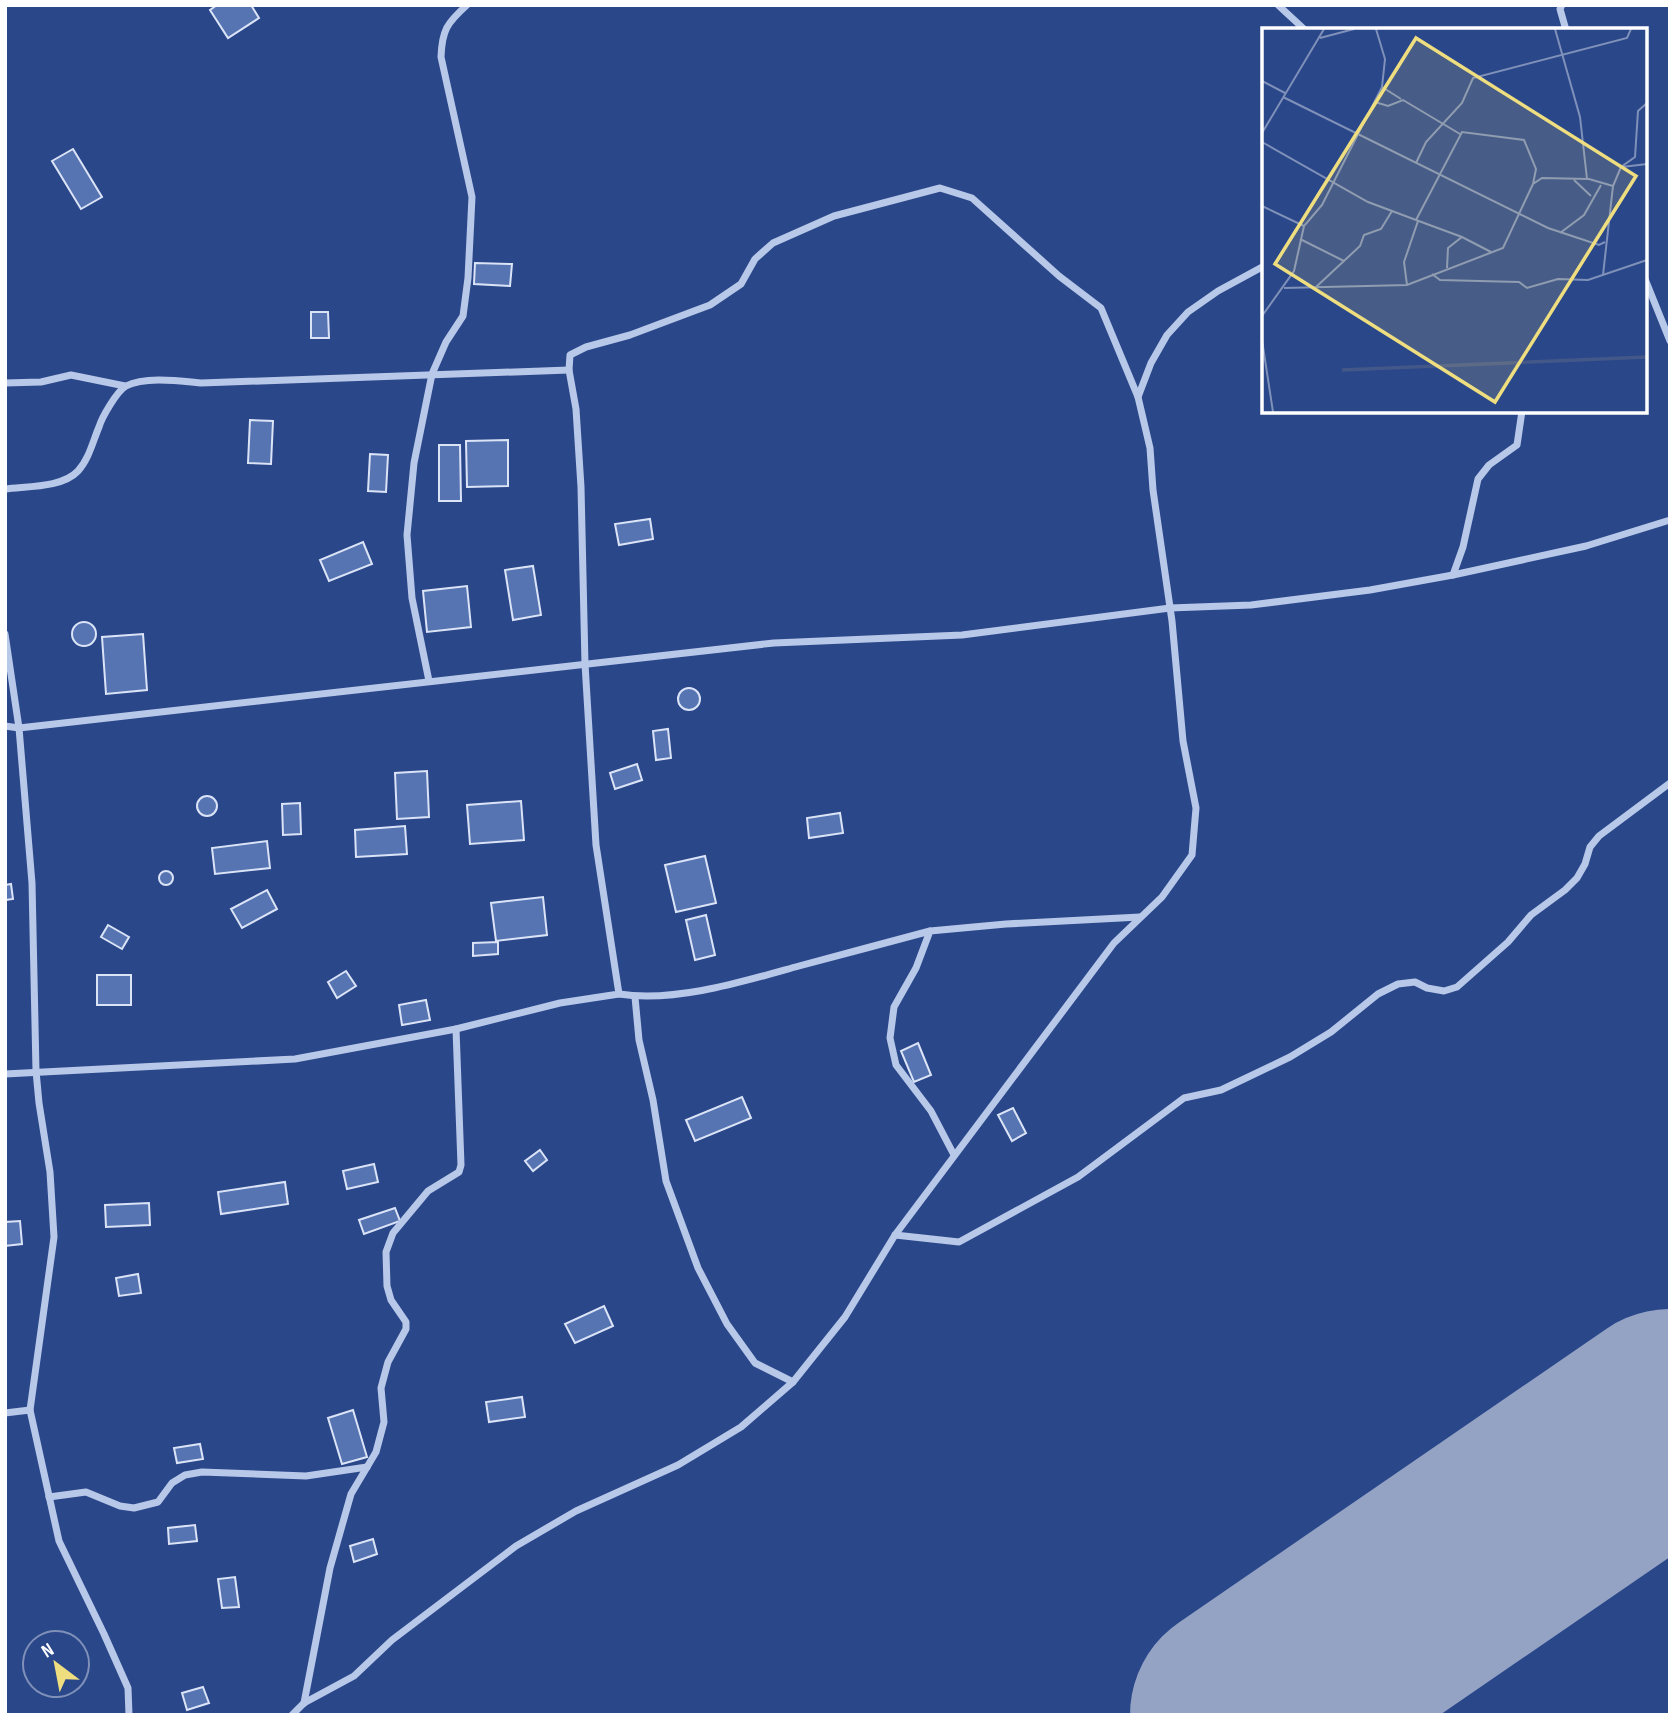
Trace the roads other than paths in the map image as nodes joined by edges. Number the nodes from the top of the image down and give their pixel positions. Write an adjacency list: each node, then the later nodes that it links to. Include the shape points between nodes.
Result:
1 (467, 5): 10 (street, via 447,24 440,57 472,197 468,278 463,316)
2 (1278, 5): 4 (street)
3 (1562, 6): 5 (street)
4 (1303, 28)
5 (1566, 28)
6 (1262, 267): 13 (street, via 1188,312 1167,335)
7 (1647, 284): 8 (street)
8 (1670, 341)
9 (569, 370): 10 (street); 13 (street, via 570,355 586,347 710,306 741,284 755,259 773,243 834,216 940,188 972,198 1101,308); 20 (street, via 581,487)
10 (432, 374): 12 (street, via 201,383 162,379); 21 (street, via 414,463 407,535 412,598)
11 (5, 383): 12 (street, via 41,382 71,374)
12 (125, 387): 15 (street, via 100,423 78,471 54,483)
13 (1138, 397): 18 (street, via 1150,448)
14 (1522, 413): 17 (street, via 1517,445 1478,478)
15 (5, 489)
16 (1670, 520): 17 (street, via 1586,546)
17 (1453, 575): 18 (street, via 1251,605)
18 (1170, 608): 20 (street, via 962,635 774,643); 25 (street, via 1183,741 1196,808 1194,841 1192,855 1176,878)
19 (5, 634): 23 (street)
20 (585, 664): 21 (street); 27 (street, via 596,845)
21 (429, 681): 23 (street)
22 (5, 726): 23 (street)
23 (19, 728): 30 (street, via 32,883)
24 (1670, 783): 33 (street, via 1599,836 1577,878 1531,915 1457,987 1444,991 1415,982 1378,994 1331,1032 1290,1057 1221,1090 1184,1098 1078,1177 959,1242)
25 (1140, 917): 26 (street); 32 (street, via 1114,943)
26 (930, 932): 28 (street, via 747,982); 32 (street, via 894,1007 890,1038 897,1065 931,1111)
27 (619, 994): 28 (street); 29 (street, via 560,1003)
28 (635, 997): 34 (street, via 666,1181 698,1268 727,1324 755,1363)
29 (456, 1029): 30 (street, via 295,1059); 37 (street, via 461,1165 420,1200 393,1233 386,1252 387,1286 406,1325 388,1362 382,1388 384,1422)
30 (36, 1071): 31 (street); 35 (street, via 54,1237)
31 (5, 1074)
32 (954, 1155): 33 (street)
33 (895, 1235): 34 (street, via 845,1317)
34 (793, 1382): 39 (street, via 741,1427 678,1465 576,1511 516,1546 392,1640 354,1676)
35 (30, 1410): 36 (street); 38 (street)
36 (5, 1413)
37 (367, 1467): 38 (street, via 306,1476 202,1472 172,1483 158,1502 134,1508 86,1492); 39 (street, via 351,1494 330,1568)
38 (49, 1497): 40 (street, via 59,1541 128,1688)
39 (304, 1703): 41 (street)
40 (129, 1715)
41 (292, 1715)

